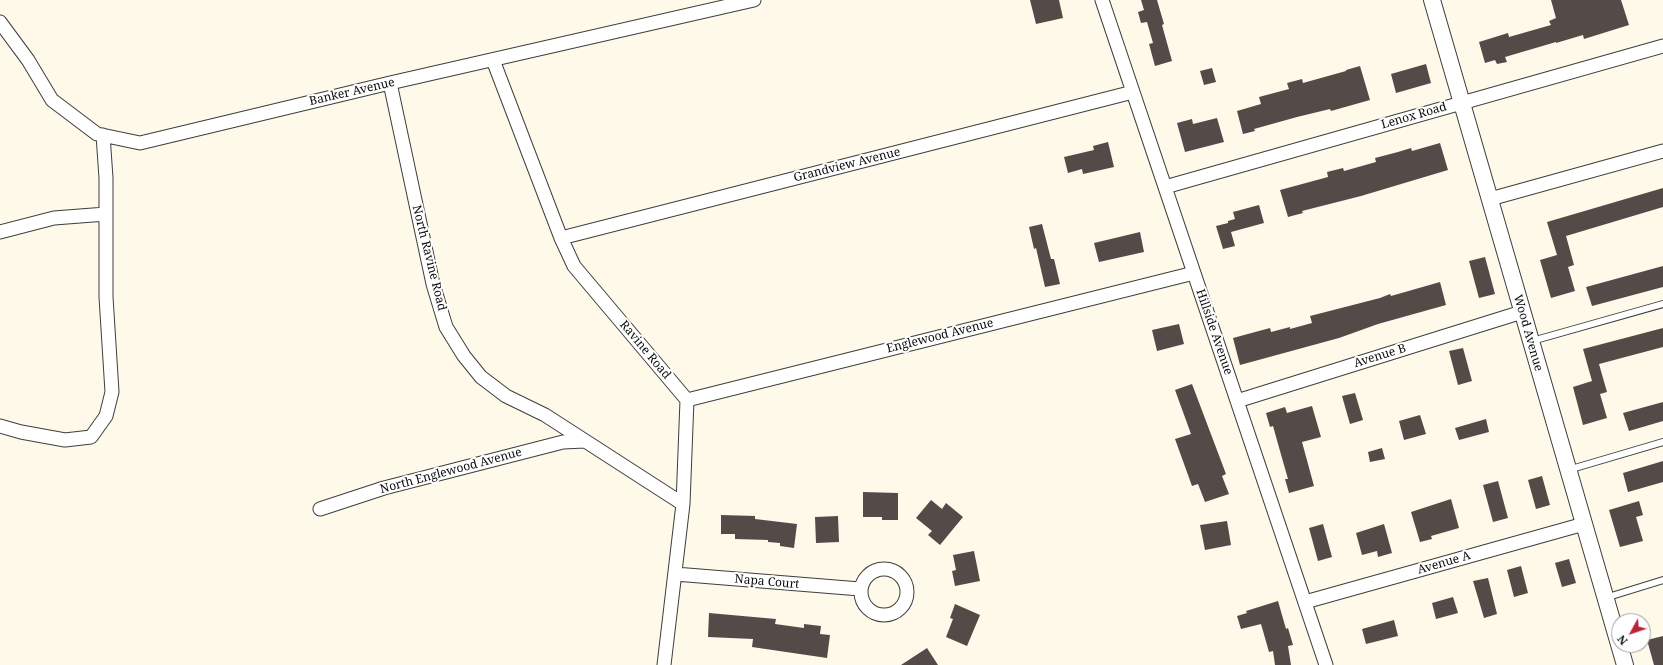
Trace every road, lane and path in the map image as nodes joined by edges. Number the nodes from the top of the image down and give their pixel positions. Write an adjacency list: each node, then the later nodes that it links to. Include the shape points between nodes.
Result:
1 (1102, 0): 8 (street, Hillside Avenue)
2 (1432, 0): 9 (street, Wood Avenue)
3 (747, 1): 6 (street, Banker Avenue)
4 (0, 22): 10 (street, Banker Avenue, via 28,60 52,100 97,134)
5 (1663, 46): 9 (street, Lenox Road)
6 (493, 60): 7 (street, Banker Avenue); 16 (street, Ravine Road)
7 (390, 83): 10 (street, Banker Avenue, via 140,143); 24 (street, North Ravine Road, via 433,284 446,327 481,377 506,396 545,415)
8 (1133, 92): 12 (street, Hillside Avenue); 16 (street, Grandview Avenue)
9 (1461, 102): 12 (street, Lenox Road); 13 (street, Wood Avenue)
10 (103, 135): 14 (street)
11 (1663, 151): 13 (street)
12 (1165, 187): 17 (street, Hillside Avenue)
13 (1490, 199): 19 (street, Wood Avenue)
14 (106, 214): 15 (street, via 54,218); 23 (street, via 106,296 112,392 106,416 91,437 65,440)
15 (0, 232)
16 (561, 238): 21 (street, Ravine Road, via 574,266)
17 (1194, 273): 21 (street, Englewood Avenue); 22 (street, Hillside Avenue)
18 (1663, 304): 20 (lane)
19 (1522, 312): 20 (street, Wood Avenue); 22 (street, Avenue B)
20 (1531, 342): 26 (street, Wood Avenue)
21 (687, 400): 27 (street)
22 (1237, 401): 34 (street, Hillside Avenue)
23 (0, 426)
24 (584, 441): 27 (street, North Ravine Road); 28 (street, North Englewood Avenue, via 563,442 384,488)
25 (1663, 442): 26 (lane)
26 (1568, 470): 29 (street, Wood Avenue)
27 (683, 504): 30 (street)
28 (320, 509)
29 (1584, 524): 33 (street, Wood Avenue); 34 (street, Avenue A)
30 (674, 574): 32 (street, Napa Court); 35 (street)
31 (1663, 580): 33 (lane)
32 (860, 589)
33 (1605, 598): 37 (street, Wood Avenue)
34 (1305, 602): 36 (street, Hillside Avenue)
35 (664, 665)
36 (1326, 665)
37 (1625, 665)

